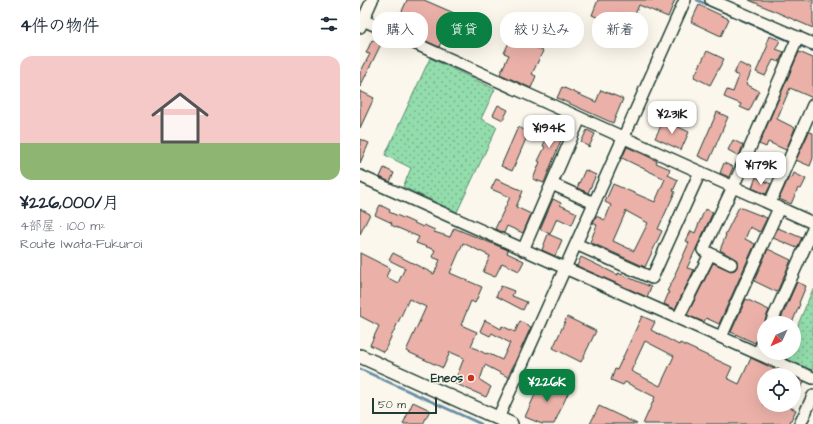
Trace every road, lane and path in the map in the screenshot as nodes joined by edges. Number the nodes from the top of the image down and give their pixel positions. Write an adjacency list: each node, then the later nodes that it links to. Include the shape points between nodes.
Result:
1 (372, 0): 4 (street)
2 (685, 0): 9 (street)
3 (711, 0): 5 (street)
4 (361, 24): 8 (street)
5 (796, 42): 6 (street); 13 (street)
6 (813, 44)
7 (813, 105): 15 (street)
8 (580, 118): 9 (street); 12 (street)
9 (623, 137): 10 (street); 14 (street)
10 (700, 172): 13 (street); 18 (street, via 652,278)
11 (360, 176): 19 (street)
12 (552, 184): 14 (street); 19 (street)
13 (733, 187): 15 (street); 20 (street, via 703,250)
14 (594, 202): 18 (street)
15 (775, 205): 16 (street); 25 (street)
16 (813, 222)
17 (813, 229): 23 (street)
18 (576, 244): 22 (street)
19 (523, 250): 22 (street)
20 (710, 254): 21 (street); 24 (street)
21 (731, 264)
22 (565, 268): 24 (street); 31 (street)
23 (775, 316)
24 (678, 318): 25 (street)
25 (721, 337): 26 (street)
26 (757, 353)
27 (360, 356): 31 (main road)
28 (773, 360): 29 (street)
29 (813, 378)
30 (813, 396): 33 (street)
31 (493, 419): 32 (main road)
32 (511, 424)
33 (800, 424)

